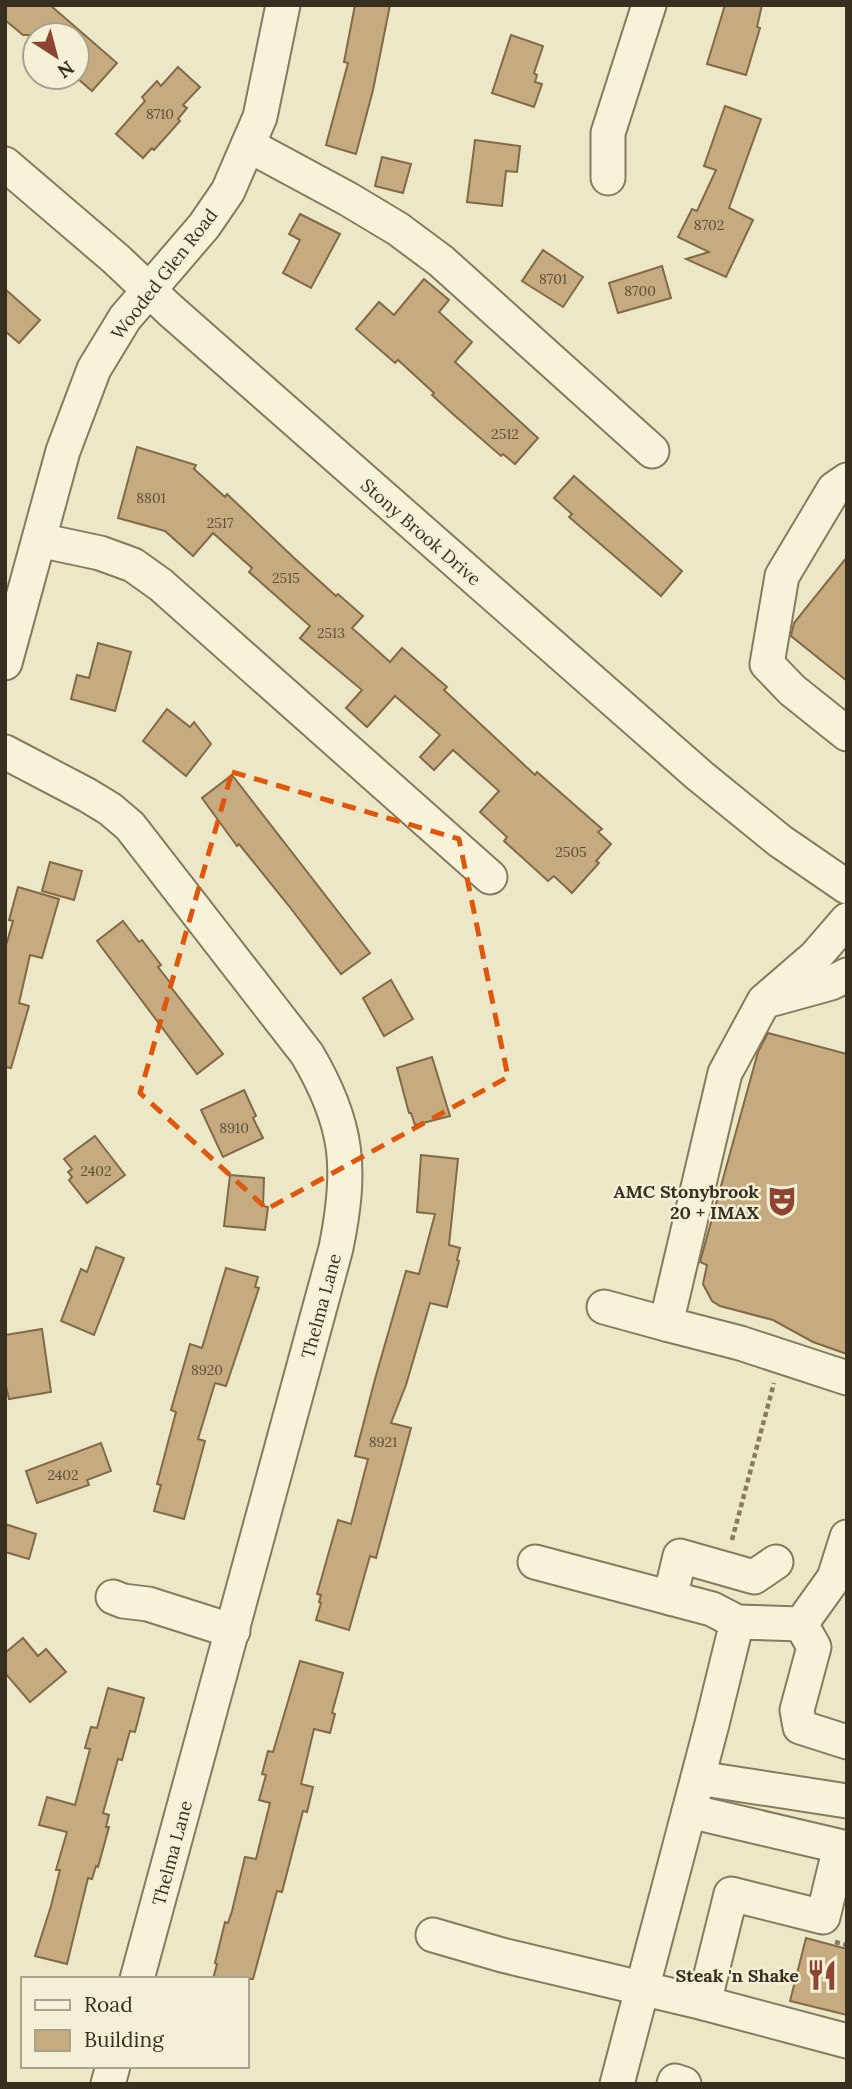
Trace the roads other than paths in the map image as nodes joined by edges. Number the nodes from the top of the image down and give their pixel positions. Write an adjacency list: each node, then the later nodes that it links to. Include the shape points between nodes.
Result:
1 (282, 5): 3 (street, Wooded Glen Road, via 260,117)
2 (649, 5): 5 (street, via 608,133)
3 (248, 145): 6 (street, Wooded Glen Road, via 222,200); 7 (street, via 348,199 441,261)
4 (5, 164): 6 (street, Stony Brook Drive)
5 (608, 178)
6 (150, 291): 9 (street, Wooded Glen Road, via 117,329 94,369 63,451); 14 (street, Stony Brook Drive, via 700,776 780,841)
7 (652, 452)
8 (847, 480): 11 (street, via 834,489 782,576 766,664)
9 (39, 540): 10 (street, Wooded Glen Road); 13 (street, via 133,565 161,585)
10 (5, 663)
11 (847, 734)
12 (5, 752): 28 (street, Thelma Lane, via 87,795 130,826 307,1054 335,1109 346,1167 337,1248)
13 (490, 877)
14 (847, 887)
15 (847, 920): 17 (street, via 815,957)
16 (847, 975): 17 (street)
17 (764, 1001): 19 (street, via 724,1073)
18 (604, 1307): 19 (street)
19 (666, 1324): 20 (street)
20 (847, 1378)
21 (847, 1537): 27 (street, via 834,1578)
22 (535, 1562): 25 (street)
23 (776, 1562): 25 (street, via 754,1577 681,1556)
24 (113, 1597): 28 (street)
25 (670, 1598): 26 (street, via 712,1609)
26 (737, 1622): 27 (street); 30 (street)
27 (801, 1624): 29 (street, via 814,1647 797,1710 800,1727)
28 (233, 1631): 36 (street, Thelma Lane)
29 (847, 1742)
30 (698, 1778): 31 (street); 32 (street)
31 (847, 1801)
32 (690, 1811): 33 (street); 37 (street)
33 (844, 1847): 34 (street)
34 (835, 1920): 38 (street, via 731,1894)
35 (433, 1935): 37 (street)
36 (138, 1977)
37 (642, 1987): 38 (street); 40 (street)
38 (704, 2003): 39 (street)
39 (847, 2041)
40 (617, 2084)
41 (674, 2084): 42 (street)
42 (684, 2084)

